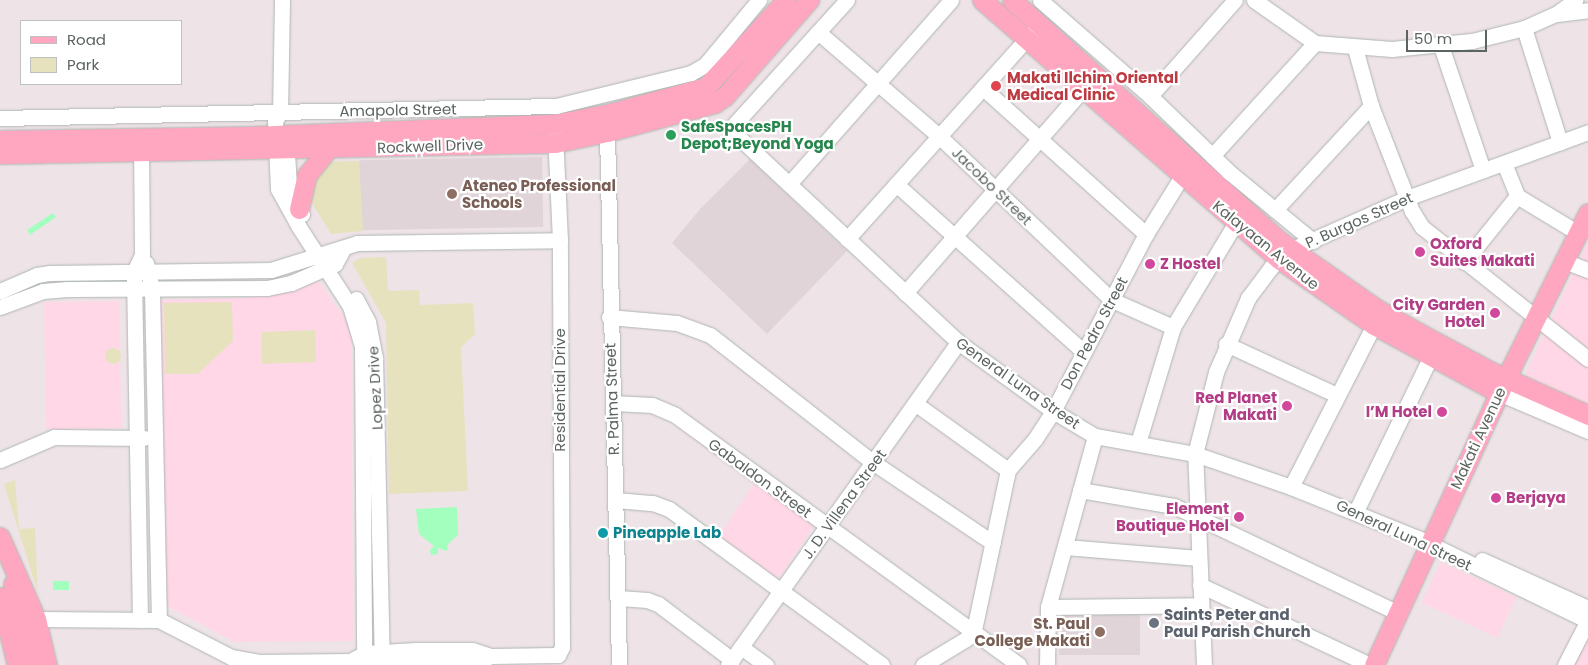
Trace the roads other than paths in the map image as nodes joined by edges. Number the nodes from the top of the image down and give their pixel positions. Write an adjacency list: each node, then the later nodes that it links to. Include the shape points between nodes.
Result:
1 (282, 0): 27 (street)
2 (759, 0): 27 (street, Amapola Street, via 705,65 691,73 556,106)
3 (786, 0): 31 (main road, Rockwell Drive, via 706,87)
4 (808, 0): 29 (main road, Rockwell Drive, via 726,96 705,107)
5 (847, 0): 17 (street)
6 (951, 0): 22 (street)
7 (982, 0): 18 (main road, Kalayaan Avenue)
8 (1012, 0): 15 (main road, Kalayaan Avenue)
9 (1040, 0): 25 (street)
10 (1235, 0): 25 (street)
11 (1254, 0): 19 (street)
12 (1575, 0): 14 (street)
13 (1588, 10): 14 (street)
14 (1556, 14): 16 (street)
15 (1039, 25): 18 (street); 61 (main road, Kalayaan Avenue, via 1277,239)
16 (1524, 28): 20 (street); 36 (street)
17 (818, 32): 22 (street, Jacobo Street); 44 (street, General Luna Street, via 732,127 732,131)
18 (1026, 40): 23 (street); 24 (main road, Kalayaan Avenue)
19 (1315, 44): 21 (street); 40 (street)
20 (1441, 46): 21 (street); 42 (street)
21 (1355, 48): 26 (street)
22 (878, 84): 32 (street, Jacobo Street); 44 (street)
23 (983, 88): 32 (street); 33 (street)
24 (1082, 90): 33 (street); 43 (main road, Kalayaan Avenue)
25 (1150, 96): 40 (street)
26 (1371, 106): 48 (street); 50 (street)
27 (280, 112): 28 (street, Amapola Street); 35 (street, via 285,120)
28 (0, 118)
29 (607, 132): 31 (main road, Rockwell Drive); 75 (street, R. Palma Street)
30 (1588, 132): 36 (street, P. Burgos Street)
31 (554, 134): 35 (main road, Rockwell Drive); 38 (main road, Rockwell Drive); 57 (street, Residential Drive)
32 (939, 136): 45 (street); 46 (street, Jacobo Street)
33 (1040, 139): 46 (street); 53 (street)
34 (0, 140): 37 (main road, Rockwell Drive)
35 (280, 142): 37 (main road, Rockwell Drive); 38 (main road, Rockwell Drive); 49 (street, Lopez Drive, via 289,184); 60 (street, Lopez Drive, via 281,199)
36 (1560, 142): 41 (street, P. Burgos Street)
37 (142, 144): 39 (main road, Rockwell Drive); 62 (street)
38 (328, 149): 49 (main road, via 307,175)
39 (0, 154)
40 (1212, 156): 50 (street)
41 (1504, 163): 42 (street, P. Burgos Street); 47 (street)
42 (1483, 170): 48 (street, P. Burgos Street)
43 (1182, 176): 52 (main road, Kalayaan Avenue); 53 (street, Don Pedro Street)
44 (789, 184): 56 (street, General Luna Street)
45 (896, 184): 55 (street); 56 (street)
46 (995, 189): 55 (street); 73 (street, Jacobo Street)
47 (1517, 196): 54 (street); 64 (street)
48 (1407, 198): 58 (street, P. Burgos Street); 64 (street, via 1422,227)
49 (299, 209): 60 (street, Lopez Drive)
50 (1275, 210): 58 (street)
51 (1588, 213): 54 (main road, Makati Avenue)
52 (1236, 222): 61 (main road, Kalayaan Avenue); 78 (street)
53 (1146, 234): 73 (street, Don Pedro Street)
54 (1578, 234): 63 (main road, Makati Avenue)
55 (954, 237): 72 (street); 81 (street)
56 (847, 239): 72 (street, General Luna Street)
57 (560, 240): 59 (street, via 374,242); 128 (street, Residential Drive, via 562,647 558,655)
58 (1313, 241): 61 (street, P. Burgos Street)
59 (343, 249): 60 (street); 65 (street)
60 (322, 252): 65 (street, Lopez Drive); 68 (street, via 271,270)
61 (1286, 254): 77 (main road, Kalayaan Avenue); 80 (street, via 1248,298); 84 (main road, Kalayaan Avenue)
62 (142, 255): 67 (street); 68 (street)
63 (1564, 261): 66 (street); 76 (main road, Makati Avenue)
64 (1464, 262): 76 (street)
65 (330, 266): 70 (street, via 292,283 267,288); 125 (street, Lopez Drive, via 368,322 375,356); 126 (street, Lopez Drive, via 350,306 362,346)
66 (1588, 270)
67 (134, 272): 68 (street); 69 (street); 71 (street, via 37,275)
68 (150, 272): 70 (street)
69 (134, 289): 70 (street); 74 (street, via 43,291); 92 (street)
70 (152, 289): 93 (street)
71 (0, 291)
72 (905, 293): 79 (street, General Luna Street)
73 (1112, 300): 78 (street, Jacobo Street); 81 (street, Don Pedro Street)
74 (0, 307)
75 (609, 317): 86 (street, R. Palma Street); 97 (street, via 677,323 710,335)
76 (1536, 318): 83 (street); 84 (main road, Makati Avenue)
77 (1374, 325): 82 (main road, Kalayaan Avenue); 85 (street)
78 (1173, 327): 94 (street)
79 (958, 342): 87 (street, J. D. Villena Street); 88 (street, General Luna Street)
80 (1226, 344): 85 (street); 95 (street)
81 (1084, 352): 88 (street, Don Pedro Street)
82 (1431, 356): 84 (main road, Kalayaan Avenue); 102 (street)
83 (1588, 359)
84 (1503, 386): 89 (main road, Kalayaan Avenue); 90 (street, Kalayaan Avenue); 105 (main road, Makati Avenue)
85 (1337, 396): 99 (street)
86 (613, 403): 101 (street, R. Palma Street); 104 (street, Gabaldon Street, via 652,405 675,415)
87 (916, 404): 97 (street, J. D. Villena Street); 98 (street)
88 (1053, 411): 91 (street, General Luna Street); 98 (street, Don Pedro Street, via 1035,439)
89 (1588, 415)
90 (1588, 431)
91 (1096, 436): 94 (street, General Luna Street); 100 (street)
92 (134, 438): 93 (street); 96 (street, via 54,437); 119 (street)
93 (154, 438): 120 (street)
94 (1138, 443): 95 (street, General Luna Street)
95 (1195, 454): 99 (street, General Luna Street); 103 (street)
96 (0, 460)
97 (874, 463): 104 (street, J. D. Villena Street); 106 (street)
98 (1008, 470): 106 (street, Don Pedro Street)
99 (1291, 487): 102 (street, General Luna Street)
100 (1080, 490): 103 (street, via 1174,506); 108 (street)
101 (616, 500): 111 (street, via 653,503 669,509); 113 (street, R. Palma Street)
102 (1356, 511): 105 (street, General Luna Street)
103 (1198, 517): 109 (street); 117 (street)
104 (826, 526): 111 (street, J. D. Villena Street); 122 (street, Gabaldon Street)
105 (1431, 541): 116 (street, General Luna Street); 117 (main road, Makati Avenue); 121 (street, General Luna Street)
106 (993, 543): 122 (street, Don Pedro Street)
107 (3, 544): 112 (main road)
108 (1065, 548): 109 (street); 115 (street)
109 (1200, 558): 110 (street)
110 (1200, 586): 114 (street); 141 (street)
111 (781, 589): 124 (street, J. D. Villena Street); 136 (street)
112 (9, 593): 118 (main road); 131 (main road); 132 (main road)
113 (619, 598): 129 (street, via 658,604); 134 (street, R. Palma Street)
114 (1201, 605): 115 (street); 140 (street)
115 (1048, 607): 139 (street)
116 (1588, 608)
117 (1398, 612): 142 (main road, Makati Avenue)
118 (36, 619): 119 (street); 133 (main road)
119 (140, 620): 120 (street)
120 (160, 620): 127 (street)
121 (1588, 620): 143 (street)
122 (974, 630): 137 (street, via 966,639); 138 (street, Gabaldon Street)
123 (0, 639): 130 (main road)
124 (741, 647): 129 (street, J. D. Villena Street); 135 (street)
125 (382, 658): 126 (street); 128 (street, via 472,650)
126 (360, 659): 127 (street)
127 (231, 661)
128 (506, 661)
129 (730, 662)
130 (6, 665)
131 (17, 665)
132 (32, 665)
133 (46, 665)
134 (619, 665)
135 (766, 665)
136 (882, 665)
137 (923, 665)
138 (1019, 665)
139 (1047, 665)
140 (1204, 665)
141 (1370, 665)
142 (1374, 665)
143 (1565, 665)

